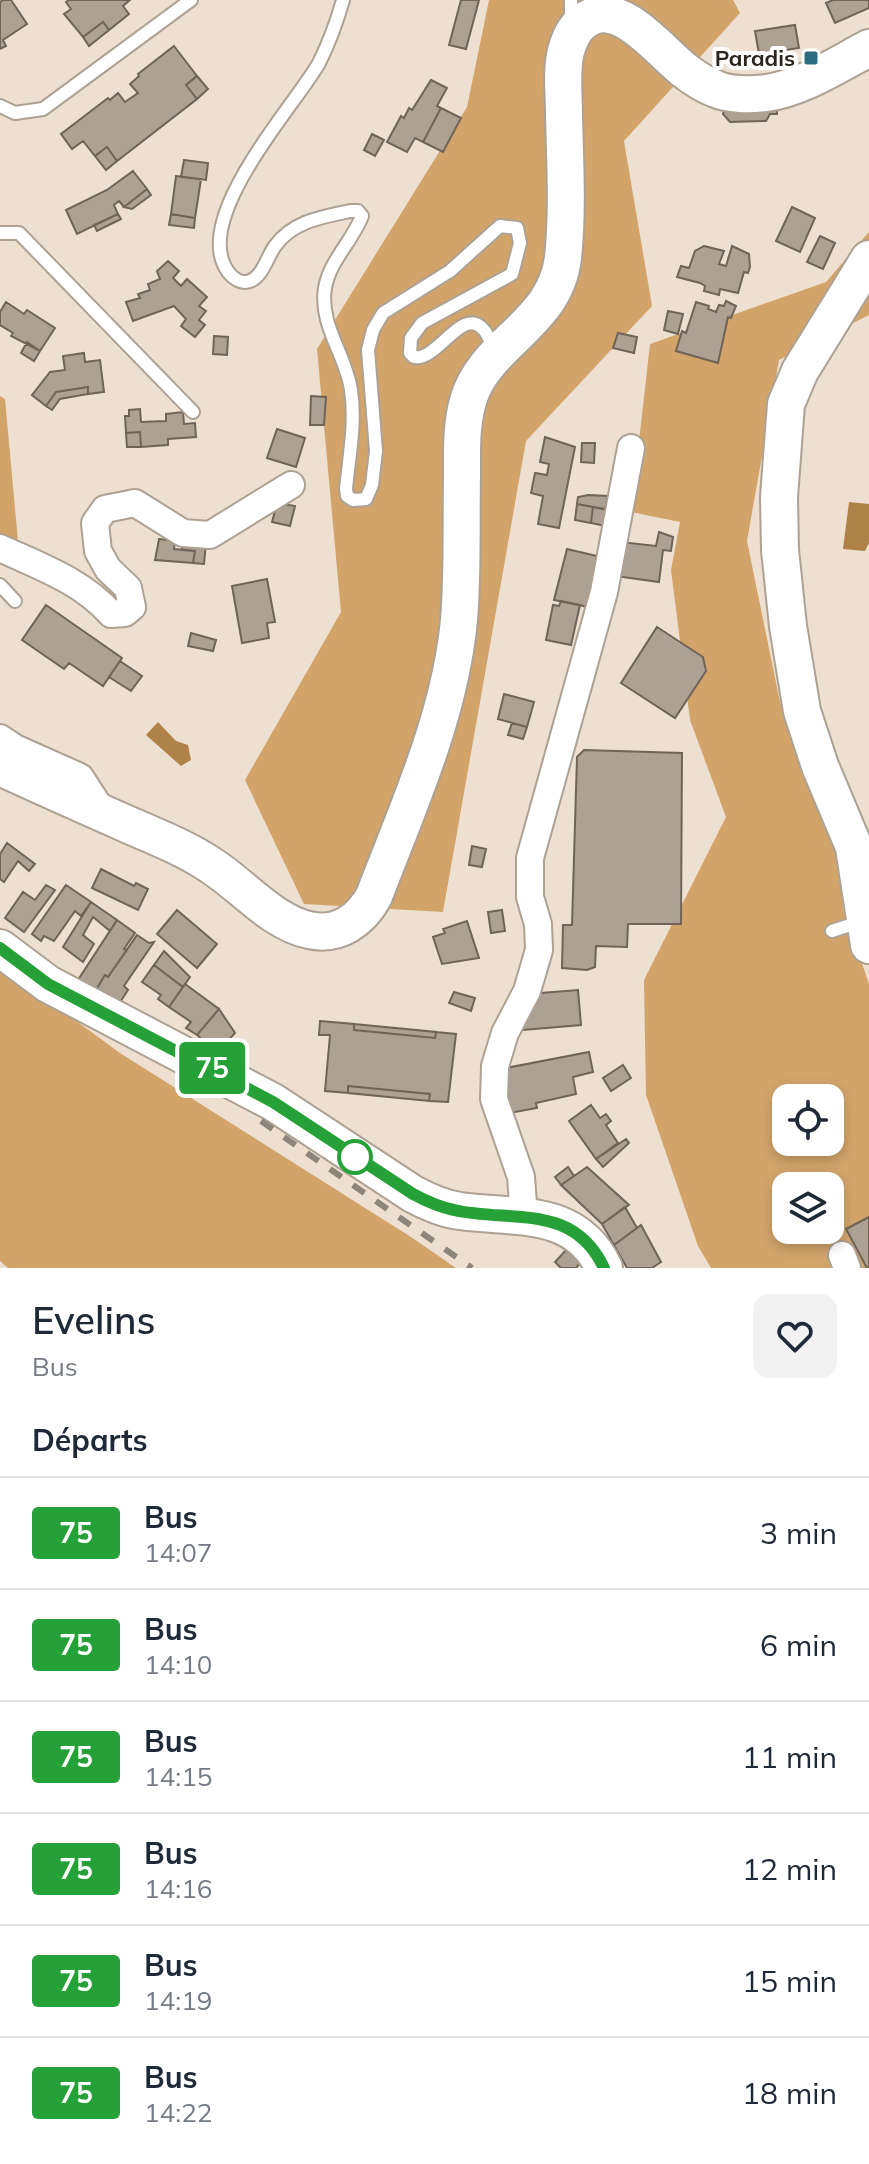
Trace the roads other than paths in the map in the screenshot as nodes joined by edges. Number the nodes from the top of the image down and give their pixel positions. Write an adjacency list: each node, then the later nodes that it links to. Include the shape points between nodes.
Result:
1 (191, 0): 5 (lane, via 43,109 15,113)
2 (343, 0): 8 (lane, via 318,63 232,196 221,248 224,265 240,282 252,281 290,231 350,211 362,216 332,264 325,290 326,317 351,388 346,489 353,500 366,499 376,451 368,350 373,330 383,313 450,271 500,226 517,228 520,243 512,274 422,323 409,345 414,357 426,357 471,323 484,329)
3 (571, 18): 4 (street, via 580,23 604,13 618,16 686,72 719,91 743,94 786,88); 8 (street, via 563,65 562,264 543,309)
4 (869, 48)
5 (0, 106)
6 (0, 233): 9 (lane, via 19,233)
7 (869, 259): 18 (street, via 800,371 786,404 779,497 788,626 802,711 854,847)
8 (497, 357): 17 (street, via 472,386 462,428 459,621 444,700 365,913 330,932 290,924 212,865)
9 (193, 412)
10 (631, 448): 20 (street, via 604,592 530,858 539,950 495,1066 494,1099 521,1177)
11 (291, 485): 12 (street, via 210,535 183,533 135,503 105,509 95,523 98,551 128,588 132,607 125,613 111,614 81,587)
12 (0, 548)
13 (0, 585): 14 (lane)
14 (15, 601)
15 (0, 738): 17 (street, via 80,777)
16 (0, 767): 17 (street)
17 (104, 814)
18 (856, 932)
19 (0, 948): 20 (street, via 48,984 273,1102 432,1204)
20 (524, 1217): 21 (street, via 570,1228 589,1244)
21 (604, 1268)

